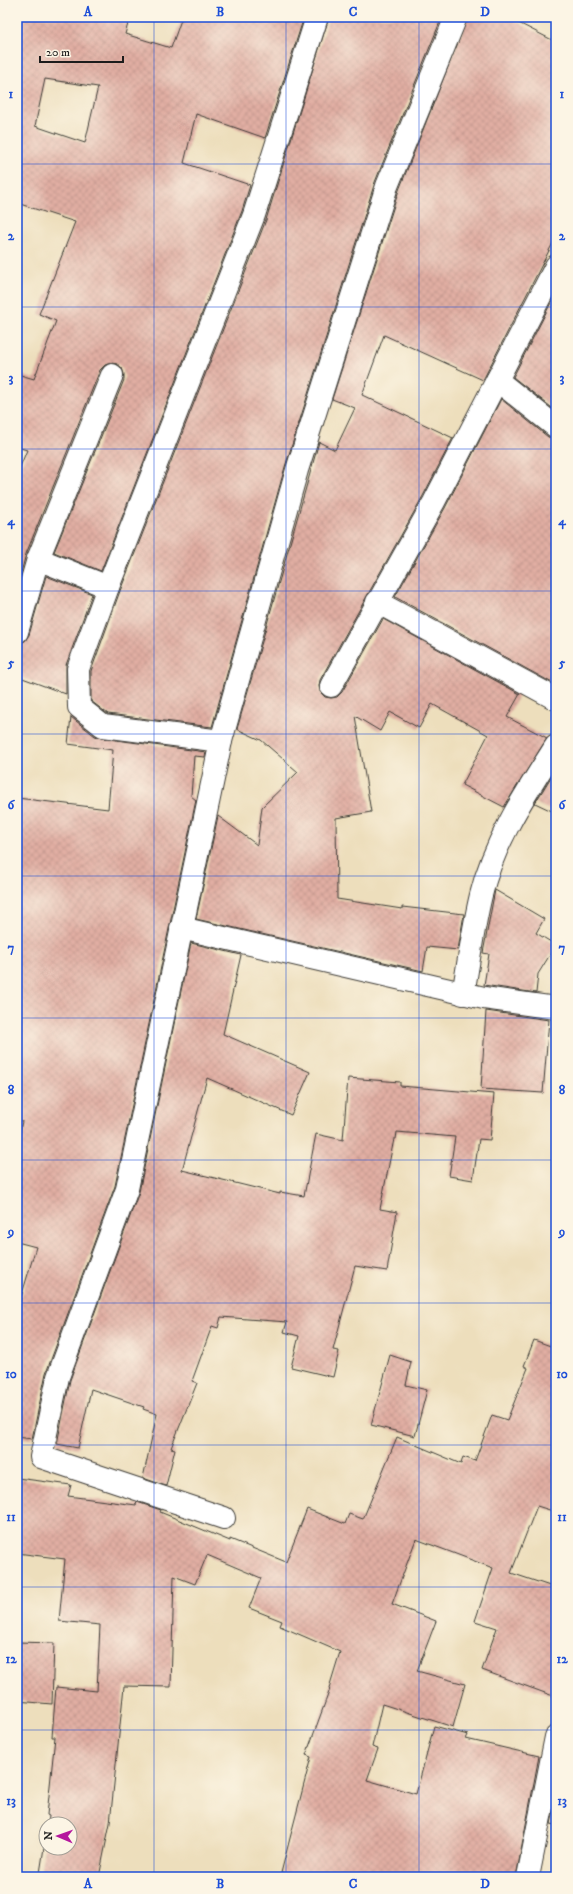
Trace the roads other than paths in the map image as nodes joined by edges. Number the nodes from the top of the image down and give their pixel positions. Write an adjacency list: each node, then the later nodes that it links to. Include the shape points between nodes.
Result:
1 (317, 17): 8 (street, via 254,215)
2 (456, 17): 13 (street, via 387,186 297,470)
3 (556, 266): 5 (street)
4 (112, 375): 7 (street)
5 (497, 380): 6 (street); 9 (street, via 434,502)
6 (556, 427)
7 (38, 559): 8 (street); 10 (street)
8 (108, 587): 13 (street, via 78,669 79,707 103,726)
9 (377, 602): 11 (street); 12 (street)
10 (17, 632)
11 (331, 686)
12 (556, 698)
13 (221, 741): 15 (street)
14 (556, 746): 16 (street, via 521,800 493,860 481,895)
15 (181, 928): 16 (street); 18 (street, via 127,1189 58,1377 41,1457)
16 (462, 994): 17 (street)
17 (556, 1008)
18 (224, 1518)
19 (556, 1737): 20 (street)
20 (528, 1877)

